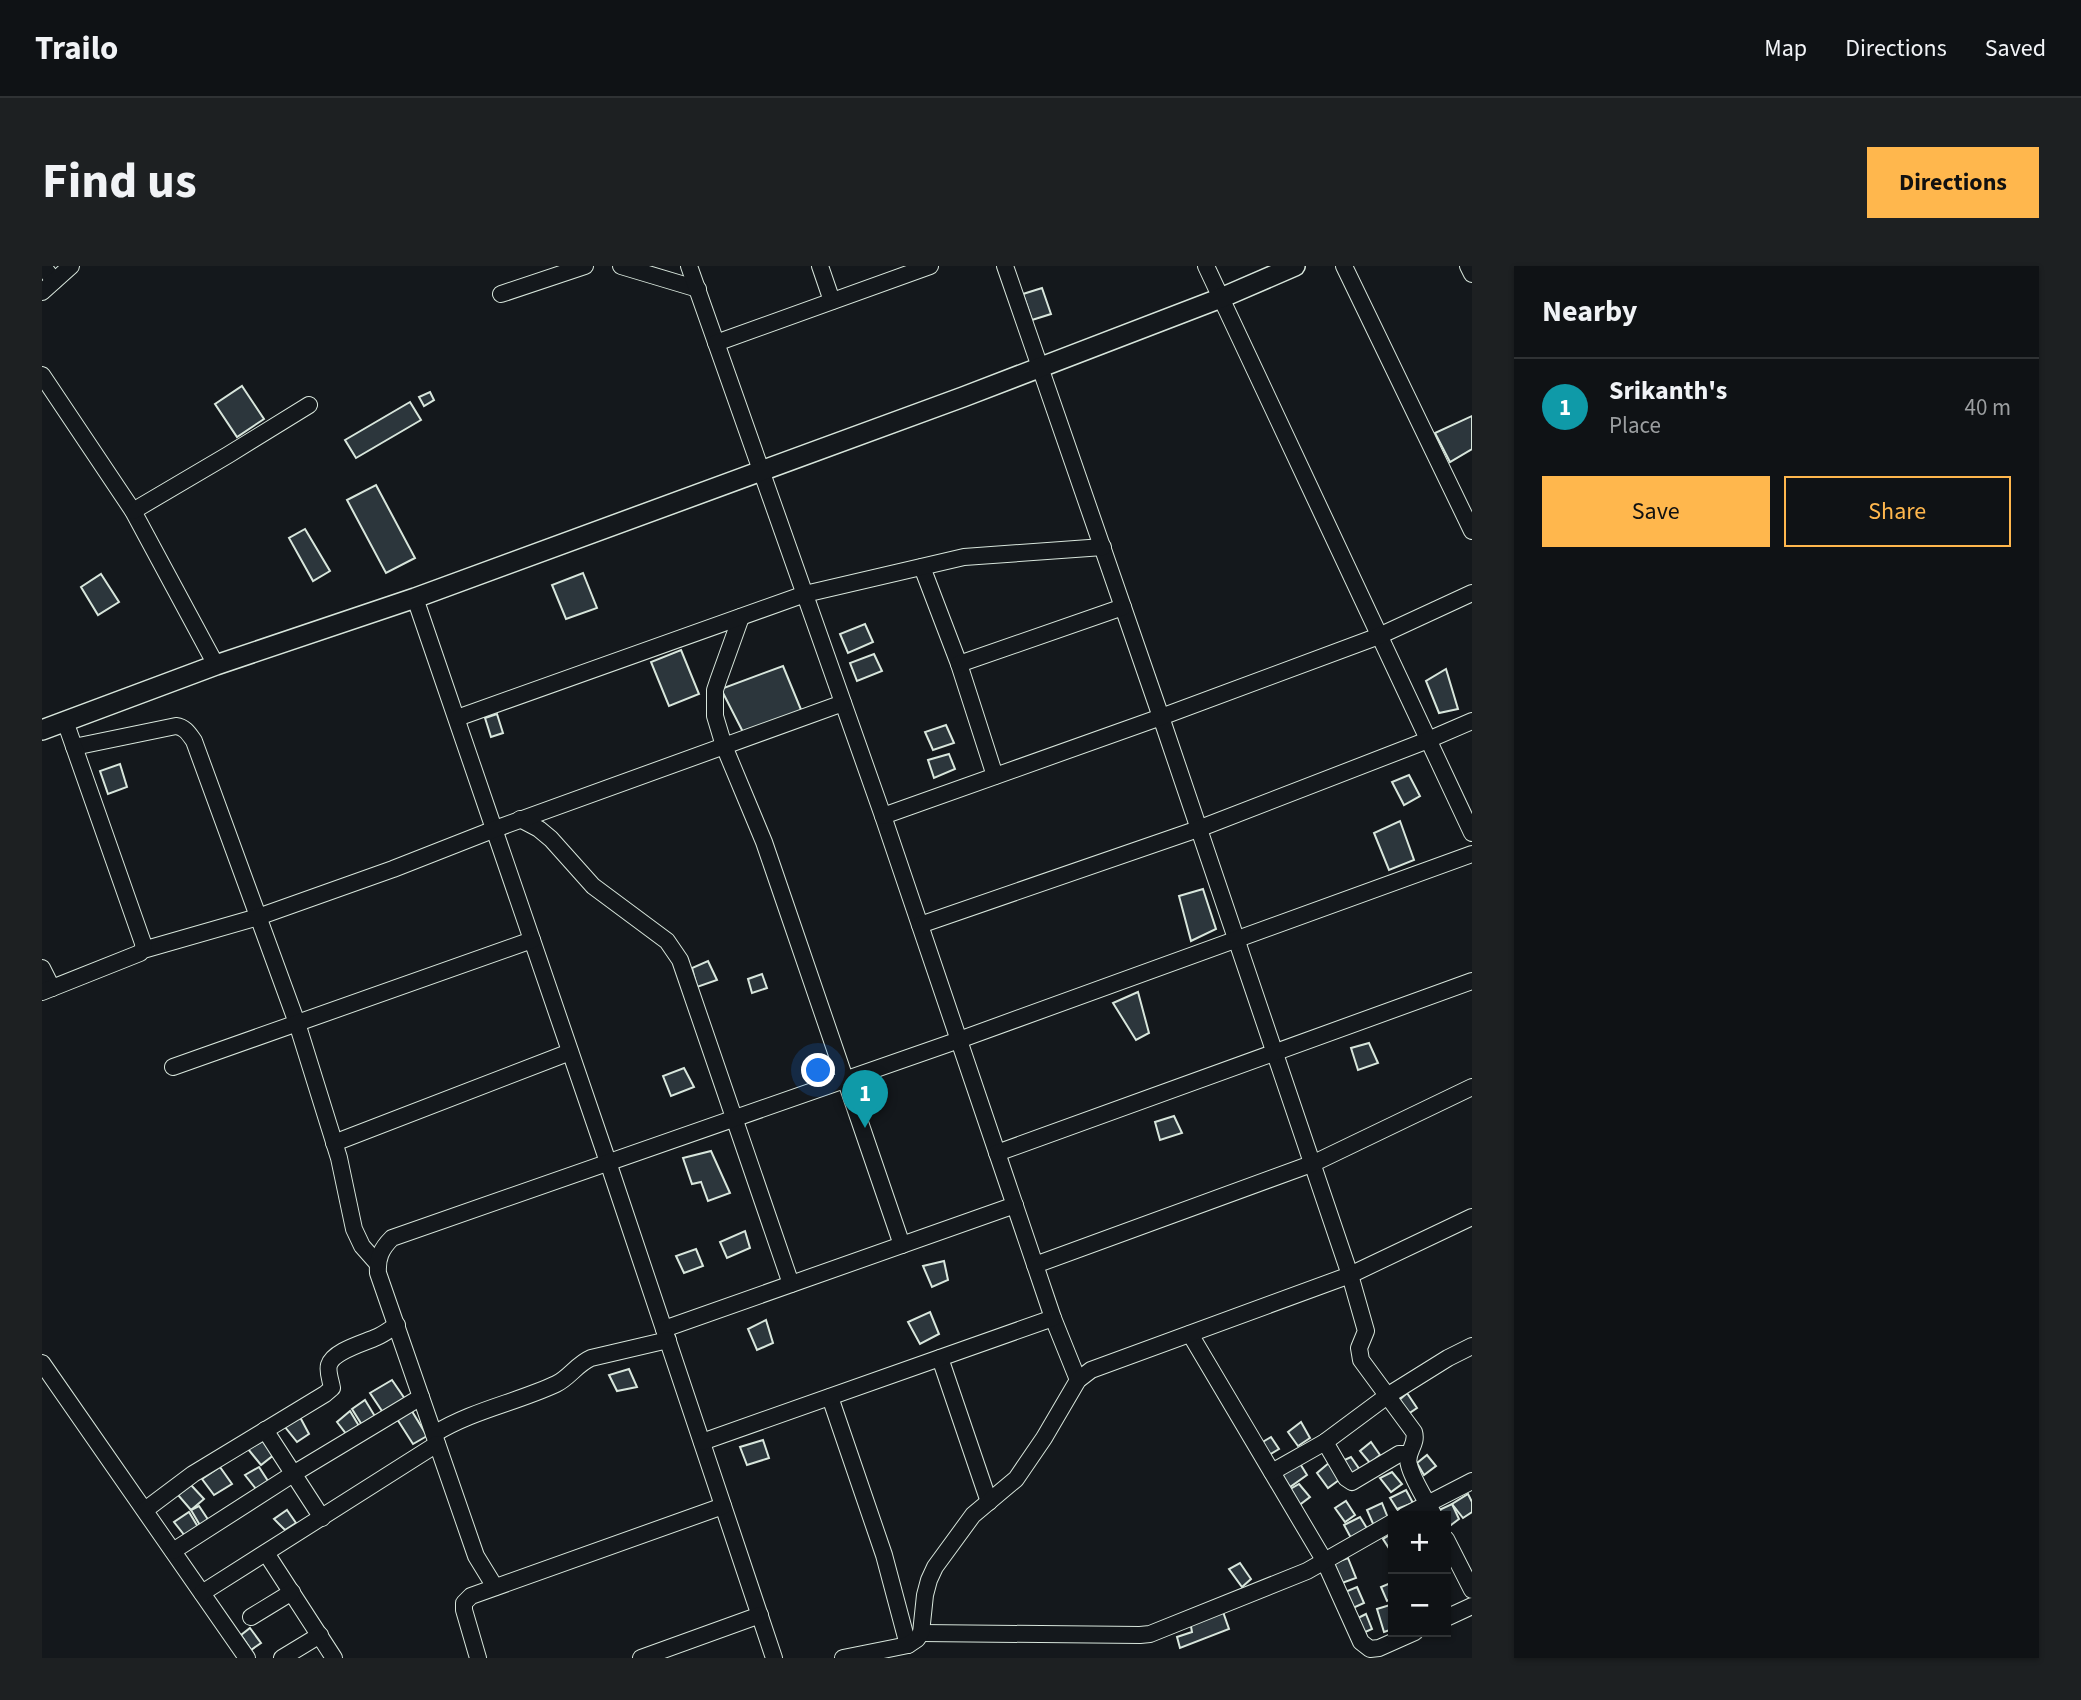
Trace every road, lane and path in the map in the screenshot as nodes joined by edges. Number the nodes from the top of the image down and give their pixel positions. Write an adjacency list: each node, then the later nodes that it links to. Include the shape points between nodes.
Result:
1 (43, 266): 14 (street)
2 (71, 266): 14 (street)
3 (585, 266): 16 (street)
4 (621, 266): 15 (street)
5 (689, 266): 15 (street)
6 (820, 266): 18 (street)
7 (930, 266): 18 (street)
8 (1006, 266): 20 (street)
9 (1206, 266): 17 (street)
10 (1296, 266): 17 (main road)
11 (1344, 266): 25 (street)
12 (1468, 266): 13 (street)
13 (1472, 274)
14 (48, 286)
15 (698, 289): 19 (street)
16 (501, 294)
17 (1221, 299): 20 (main road); 33 (street)
18 (832, 301): 19 (street)
19 (716, 342): 23 (street)
20 (1041, 367): 23 (main road); 26 (street)
21 (42, 375): 24 (street)
22 (309, 405): 24 (street)
23 (761, 469): 29 (street); 30 (main road)
24 (134, 511): 35 (street)
25 (1472, 531)
26 (1103, 547): 27 (street, via 975,556); 31 (street)
27 (922, 567): 29 (street); 34 (street)
28 (1472, 593): 33 (street)
29 (805, 594): 32 (street); 36 (street)
30 (415, 597): 35 (main road); 38 (street)
31 (1124, 607): 34 (street); 37 (street)
32 (741, 617): 38 (street); 43 (street, via 715,690 715,716)
33 (1379, 636): 37 (street); 42 (street)
34 (959, 664): 45 (street)
35 (216, 665): 40 (main road)
36 (843, 702): 43 (street); 46 (street)
37 (1161, 717): 45 (street); 49 (street)
38 (457, 718): 48 (street)
39 (1472, 720): 42 (street)
40 (65, 721): 41 (main road); 44 (street)
41 (42, 730)
42 (1429, 740): 49 (street); 50 (street)
43 (724, 746): 47 (street); 65 (street, via 764,842)
44 (74, 747): 52 (street, via 176,726 189,733); 56 (street)
45 (995, 776): 46 (street)
46 (883, 816): 53 (street)
47 (520, 819): 48 (street); 67 (street, via 545,834 593,886 672,945)
48 (495, 829): 52 (street); 54 (street)
49 (1198, 829): 53 (street); 55 (street)
50 (1472, 833)
51 (1472, 854): 55 (street)
52 (258, 917): 56 (street); 60 (street)
53 (920, 925): 61 (street)
54 (532, 940): 60 (street); 62 (street)
55 (1236, 941): 61 (street); 63 (street)
56 (143, 950): 59 (street)
57 (42, 968): 59 (street)
58 (1472, 981): 63 (street)
59 (47, 990)
60 (297, 1023): 64 (street); 68 (street)
61 (959, 1040): 65 (street); 69 (street)
62 (570, 1052): 68 (street); 70 (street)
63 (1275, 1054): 69 (street); 71 (street)
64 (173, 1067)
65 (845, 1080): 67 (street); 74 (street)
66 (1472, 1087): 71 (street)
67 (735, 1118): 70 (street); 78 (street)
68 (334, 1143): 75 (street, via 357,1238)
69 (997, 1153): 72 (street)
70 (608, 1162): 75 (street, via 398,1235 383,1248); 82 (street)
71 (1314, 1163): 76 (street); 77 (street)
72 (1015, 1205): 74 (street); 76 (street)
73 (1472, 1217): 77 (street)
74 (902, 1245): 78 (street)
75 (377, 1263): 80 (street)
76 (1035, 1265): 79 (street)
77 (1350, 1275): 81 (street); 87 (street, via 1366,1331 1361,1360)
78 (791, 1284): 82 (street)
79 (1054, 1318): 84 (street); 86 (street)
80 (397, 1325): 88 (street); 90 (street, via 335,1357 329,1365 330,1390)
81 (1190, 1334): 86 (street, via 1091,1370); 95 (street)
82 (666, 1335): 91 (street, via 591,1358 556,1384 461,1419); 92 (street)
83 (1472, 1346): 87 (street)
84 (940, 1358): 89 (street); 98 (street)
85 (42, 1363): 100 (street)
86 (1078, 1380): 98 (street, via 1016,1479)
87 (1387, 1396): 93 (street); 94 (street, via 1416,1437)
88 (421, 1397): 91 (street); 96 (street)
89 (830, 1397): 92 (street); 119 (street, via 884,1555)
90 (265, 1430): 96 (street); 100 (street, via 192,1474)
91 (435, 1439): 102 (street); 108 (street, via 476,1556)
92 (702, 1442): 99 (street)
93 (1325, 1442): 94 (street, via 1352,1482 1399,1454); 95 (street)
94 (1409, 1454): 101 (street, via 1409,1465)
95 (1272, 1472): 107 (street)
96 (293, 1474): 102 (street); 105 (street)
97 (1472, 1480): 101 (street)
98 (989, 1502): 116 (street, via 973,1515 935,1567 925,1595)
99 (723, 1506): 108 (street); 113 (street)
100 (145, 1510): 105 (street)
101 (1431, 1510)
102 (322, 1518): 106 (street)
103 (1388, 1525): 107 (street)
104 (1451, 1549): 109 (street)
105 (173, 1550): 111 (street)
106 (266, 1553): 110 (street); 111 (street)
107 (1324, 1560): 116 (street, via 1265,1589 1150,1634); 118 (street, via 1365,1647 1378,1648)
108 (495, 1587): 123 (street, via 464,1603)
109 (1472, 1590)
110 (292, 1592): 115 (street); 117 (street)
111 (202, 1593): 120 (street)
112 (1472, 1606): 114 (street)
113 (760, 1615): 124 (street); 125 (street)
114 (1451, 1616)
115 (251, 1617)
116 (921, 1633): 119 (street)
117 (320, 1635): 121 (street); 122 (street)
118 (1403, 1637)
119 (908, 1644): 126 (street)
120 (247, 1658)
121 (282, 1658)
122 (334, 1658)
123 (478, 1658)
124 (641, 1658)
125 (774, 1658)
126 (843, 1658)

